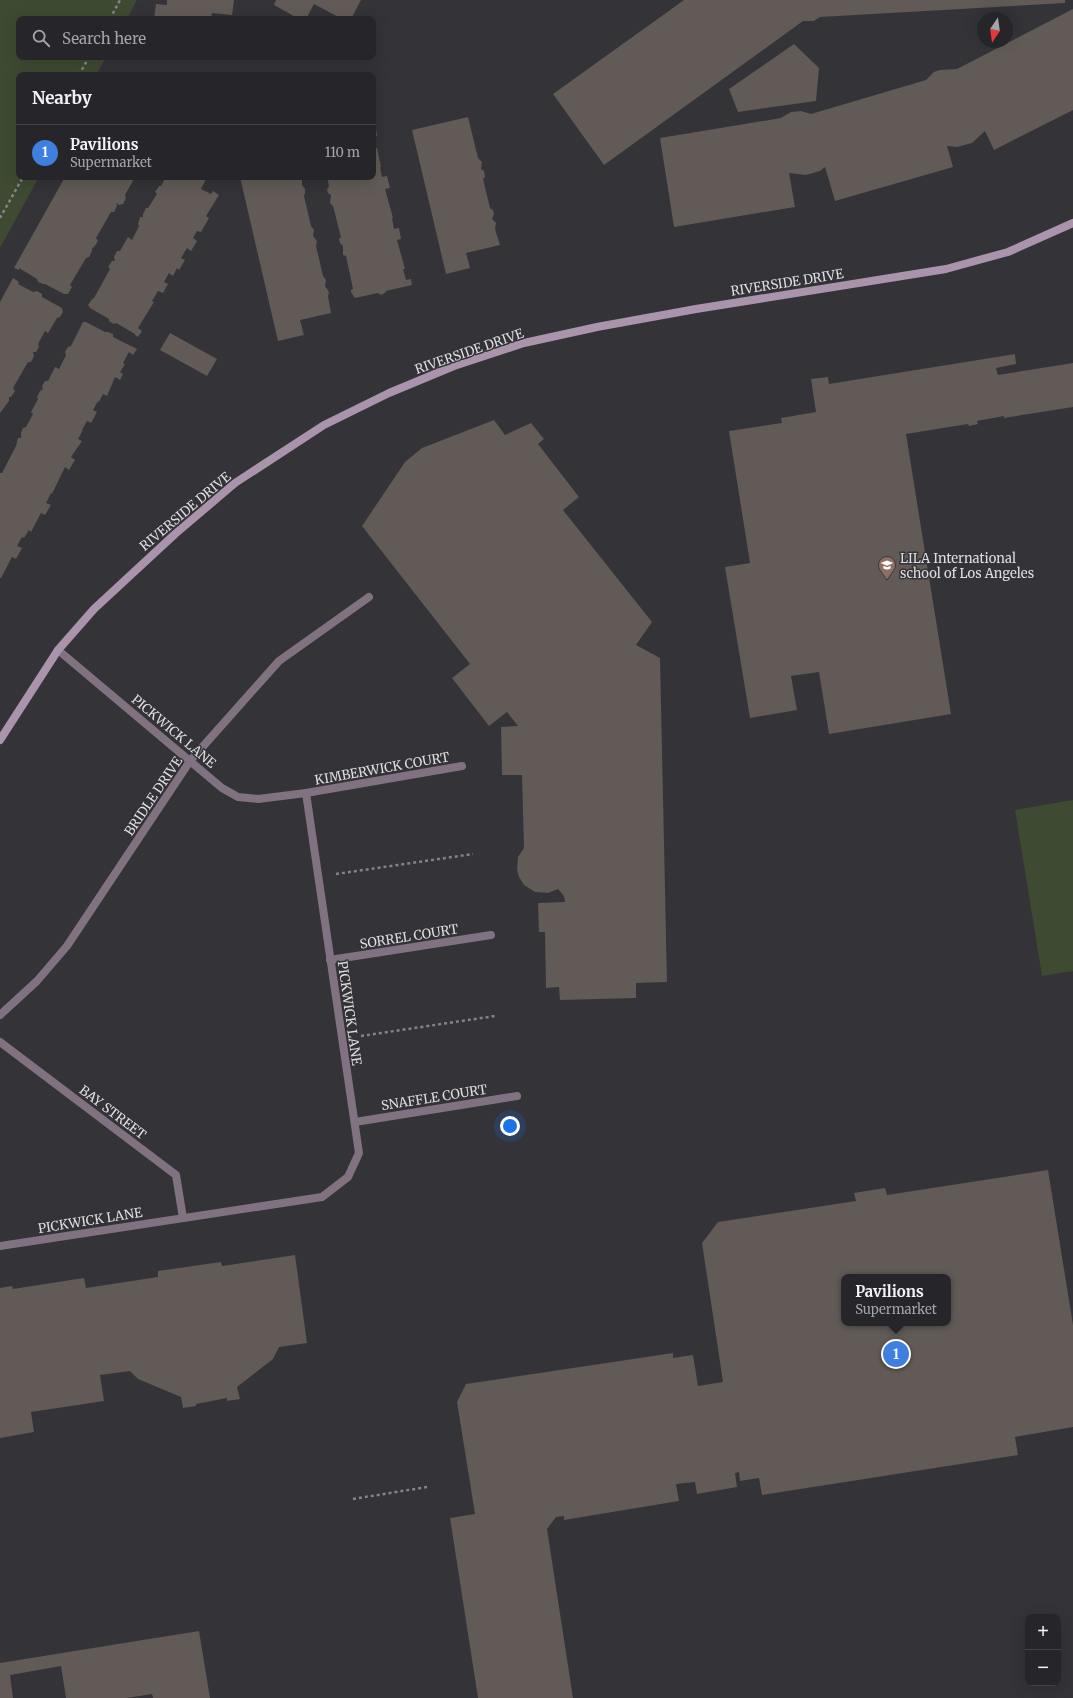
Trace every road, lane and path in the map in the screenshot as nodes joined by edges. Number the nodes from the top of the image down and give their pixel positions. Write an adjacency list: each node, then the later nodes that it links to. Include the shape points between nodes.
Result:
1 (120, 0): 2 (path)
2 (112, 16)
3 (87, 60): 4 (path)
4 (81, 72)
5 (21, 180): 6 (path)
6 (0, 218)
7 (1073, 223): 9 (main road, RIVERSIDE DRIVE, via 1008,252 946,269 688,310 524,343 454,366 389,393 324,425 235,483 174,534 100,604)
8 (369, 597): 11 (street, BRIDLE DRIVE, via 279,661)
9 (58, 650): 10 (main road, RIVERSIDE DRIVE); 11 (street, PICKWICK LANE)
10 (0, 740)
11 (190, 761): 13 (street, PICKWICK LANE, via 222,788 238,797 258,799); 18 (street, BRIDLE DRIVE, via 67,946 37,981)
12 (462, 766): 13 (street, KIMBERWICK COURT)
13 (306, 793): 15 (street, PICKWICK LANE)
14 (473, 854): 15 (path)
15 (318, 876): 17 (street, PICKWICK LANE)
16 (491, 936): 17 (street, SORREL COURT)
17 (330, 960): 20 (street, PICKWICK LANE)
18 (0, 1015)
19 (496, 1016): 20 (path)
20 (342, 1039): 23 (street, PICKWICK LANE)
21 (0, 1042): 24 (street, BAY STREET, via 176,1175)
22 (517, 1096): 23 (street, SNAFFLE COURT)
23 (355, 1122): 24 (street, PICKWICK LANE, via 359,1153 348,1177 322,1197)
24 (183, 1218): 25 (street, PICKWICK LANE)
25 (0, 1246)
26 (427, 1487): 27 (path)
27 (353, 1499)

